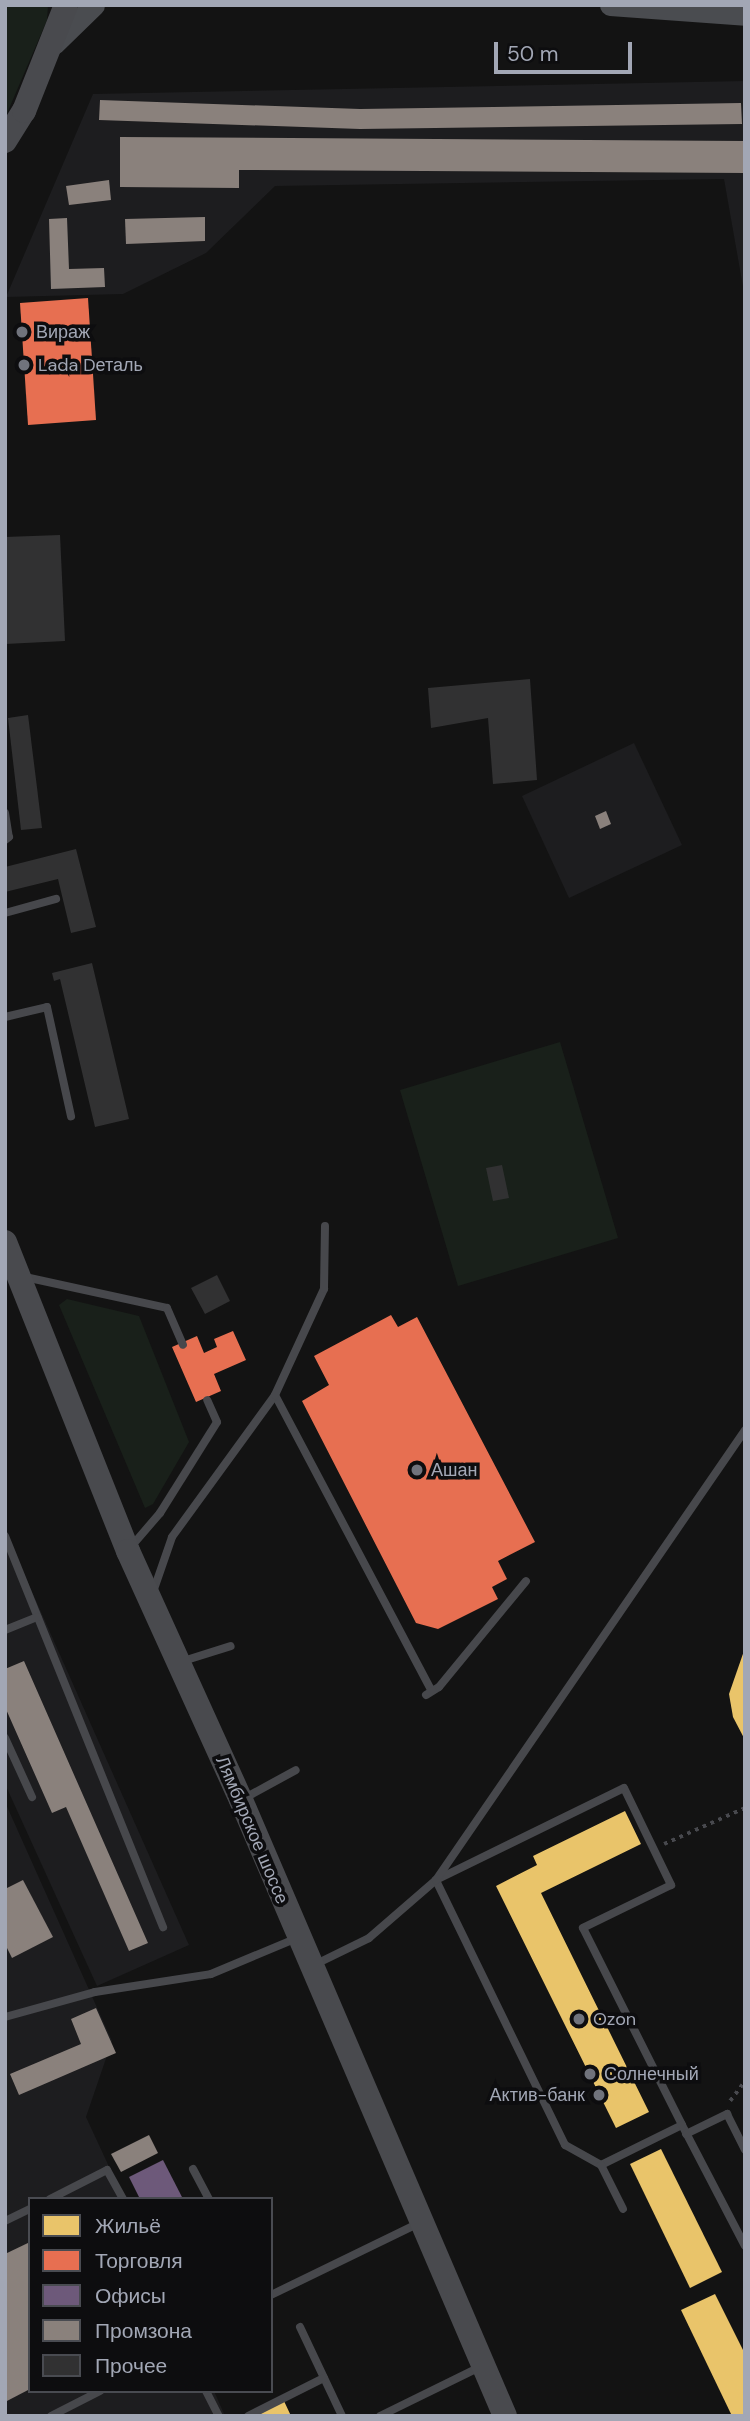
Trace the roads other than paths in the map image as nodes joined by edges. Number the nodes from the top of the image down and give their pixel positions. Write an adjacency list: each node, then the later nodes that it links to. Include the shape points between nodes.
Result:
1 (66, 5): 5 (main road)
2 (94, 5): 5 (main road)
3 (610, 5): 4 (main road)
4 (745, 15)
5 (53, 46): 6 (main road)
6 (24, 111): 7 (main road); 8 (main road)
7 (5, 141)
8 (5, 159)
9 (5, 813): 10 (lane, via 9,837)
10 (5, 840)
11 (56, 899): 12 (lane)
12 (5, 913)
13 (5, 1017): 14 (lane, via 47,1007)
14 (71, 1116)
15 (325, 1226): 19 (lane, via 324,1289)
16 (5, 1242): 17 (main road, Лямбирское шоссе)
17 (17, 1275): 18 (lane, via 167,1308); 23 (main road, Лямбирское шоссе)
18 (183, 1345)
19 (275, 1395): 24 (lane, via 429,1693); 25 (lane, via 172,1537)
20 (207, 1400): 23 (lane, via 217,1422 160,1513)
21 (745, 1430): 34 (lane)
22 (5, 1535): 26 (lane)
23 (128, 1550): 25 (main road, Лямбирское шоссе)
24 (526, 1581)
25 (150, 1601): 29 (main road, Лямбирское шоссе)
26 (38, 1617): 27 (lane); 35 (lane)
27 (5, 1630)
28 (231, 1646): 29 (lane)
29 (178, 1663): 33 (main road, Лямбирское шоссе)
30 (5, 1738): 32 (lane)
31 (296, 1770): 33 (lane)
32 (32, 1797)
33 (241, 1800): 36 (main road, Лямбирское шоссе)
34 (436, 1880): 37 (lane, via 369,1938); 39 (lane, via 624,1788 670,1885 583,1928); 42 (lane, via 565,2145)
35 (163, 1927)
36 (297, 1938): 37 (main road, Лямбирское шоссе); 38 (lane, via 211,1975 94,1992)
37 (310, 1967): 50 (main road, Лямбирское шоссе)
38 (5, 2017)
39 (682, 2125): 40 (lane); 42 (lane)
40 (687, 2134): 41 (lane, via 727,2114); 51 (lane)
41 (745, 2150)
42 (601, 2165): 48 (lane)
43 (193, 2169): 46 (lane)
44 (54, 2197): 45 (lane, via 107,2170)
45 (122, 2197)
46 (208, 2197)
47 (28, 2210): 49 (lane)
48 (623, 2210)
49 (5, 2221)
50 (421, 2222): 52 (lane); 54 (main road, Лямбирское шоссе)
51 (745, 2246)
52 (273, 2294)
53 (300, 2328): 55 (lane)
54 (483, 2365): 62 (lane); 63 (main road, Лямбирское шоссе)
55 (324, 2378): 60 (lane); 61 (lane)
56 (96, 2393): 58 (lane)
57 (207, 2393): 59 (lane)
58 (51, 2416)
59 (219, 2416)
60 (248, 2416)
61 (342, 2416)
62 (380, 2416)
63 (505, 2416)

